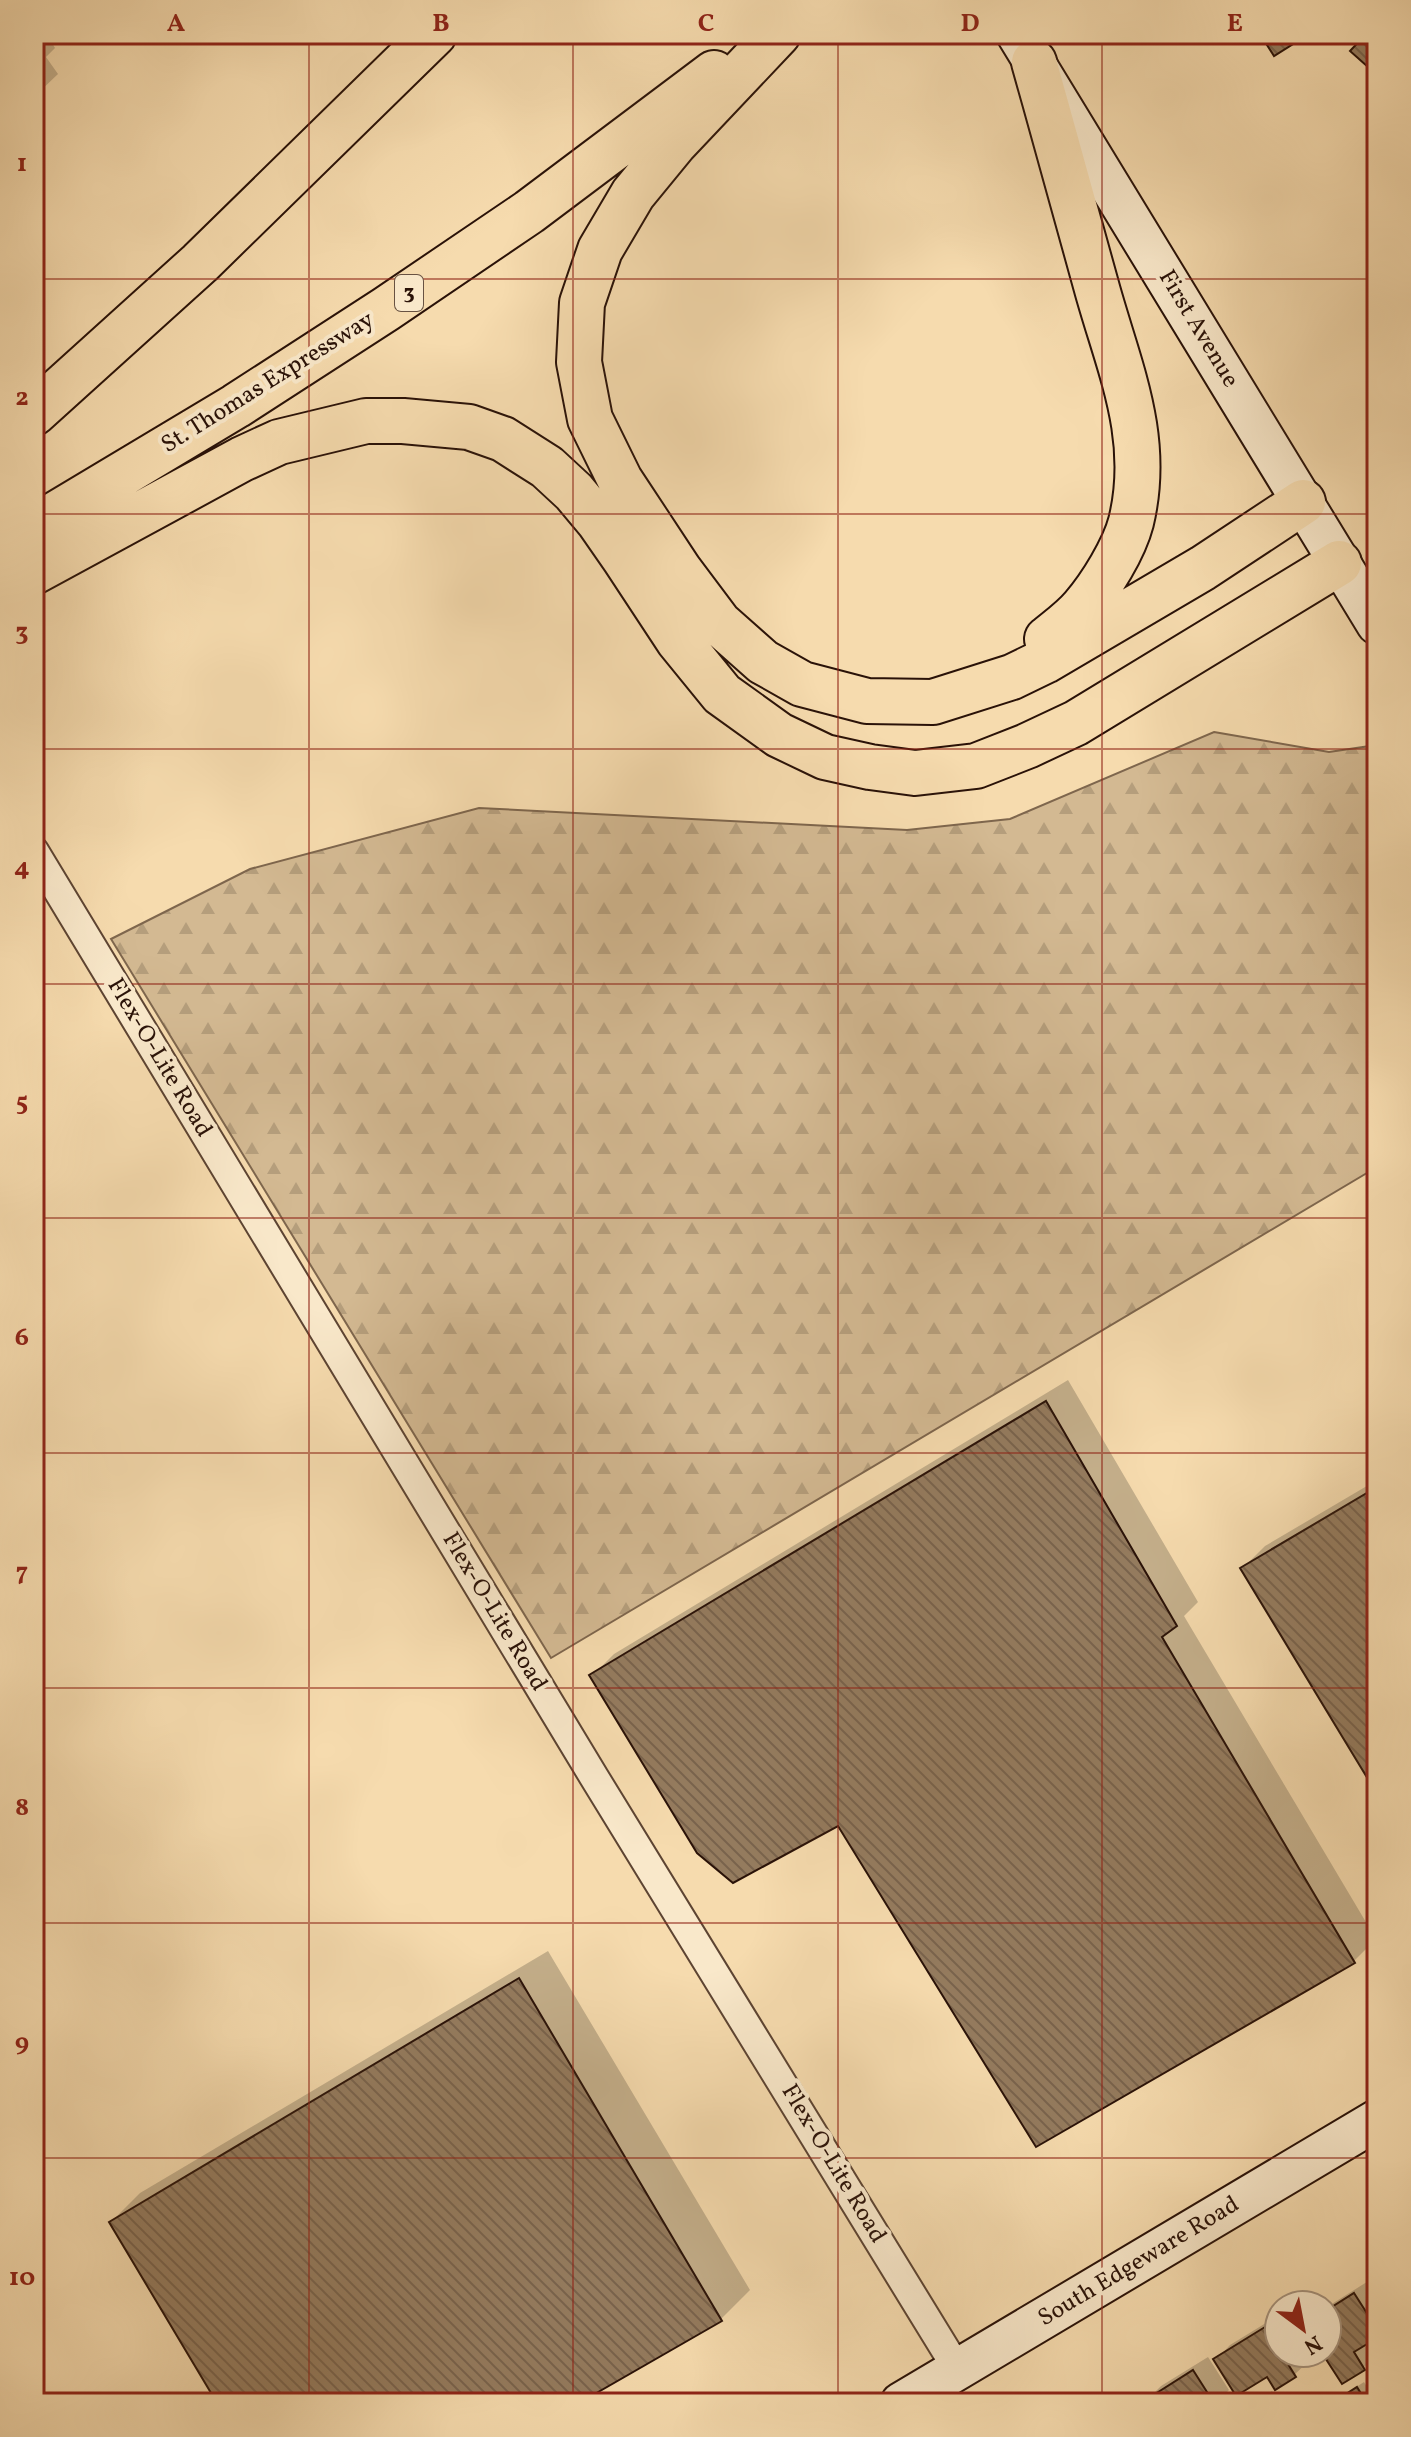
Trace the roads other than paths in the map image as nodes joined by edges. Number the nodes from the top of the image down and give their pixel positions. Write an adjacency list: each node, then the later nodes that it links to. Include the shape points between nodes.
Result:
1 (434, 34): 5 (highway, via 200,263)
2 (768, 34): 7 (highway, St. Thomas Expressway / 3, via 529,212 386,309)
3 (778, 34): 11 (highway, via 674,144 633,194 600,250 582,303 580,332 579,362 590,419 620,480 680,571 719,623 763,662 802,684 867,701 933,702)
4 (1026, 48): 6 (main road, First Avenue); 11 (highway, via 1127,382 1138,468 1131,524 1083,607 1017,665)
5 (34, 413)
6 (1303, 502): 8 (main road, First Avenue); 11 (highway, via 1045,661)
7 (34, 527)
8 (1339, 563): 9 (highway, via 1076,723 976,766 915,773 825,757 779,735 722,694 574,492 503,439 469,427 366,421 279,442); 10 (main road, First Avenue)
9 (34, 572)
10 (1377, 624)
11 (963, 693)
12 (34, 851): 14 (street, Flex-O-Lite Road)
13 (1377, 2120): 14 (main road, South Edgeware Road)
14 (958, 2370): 15 (main road, South Edgeware Road)
15 (901, 2403)

